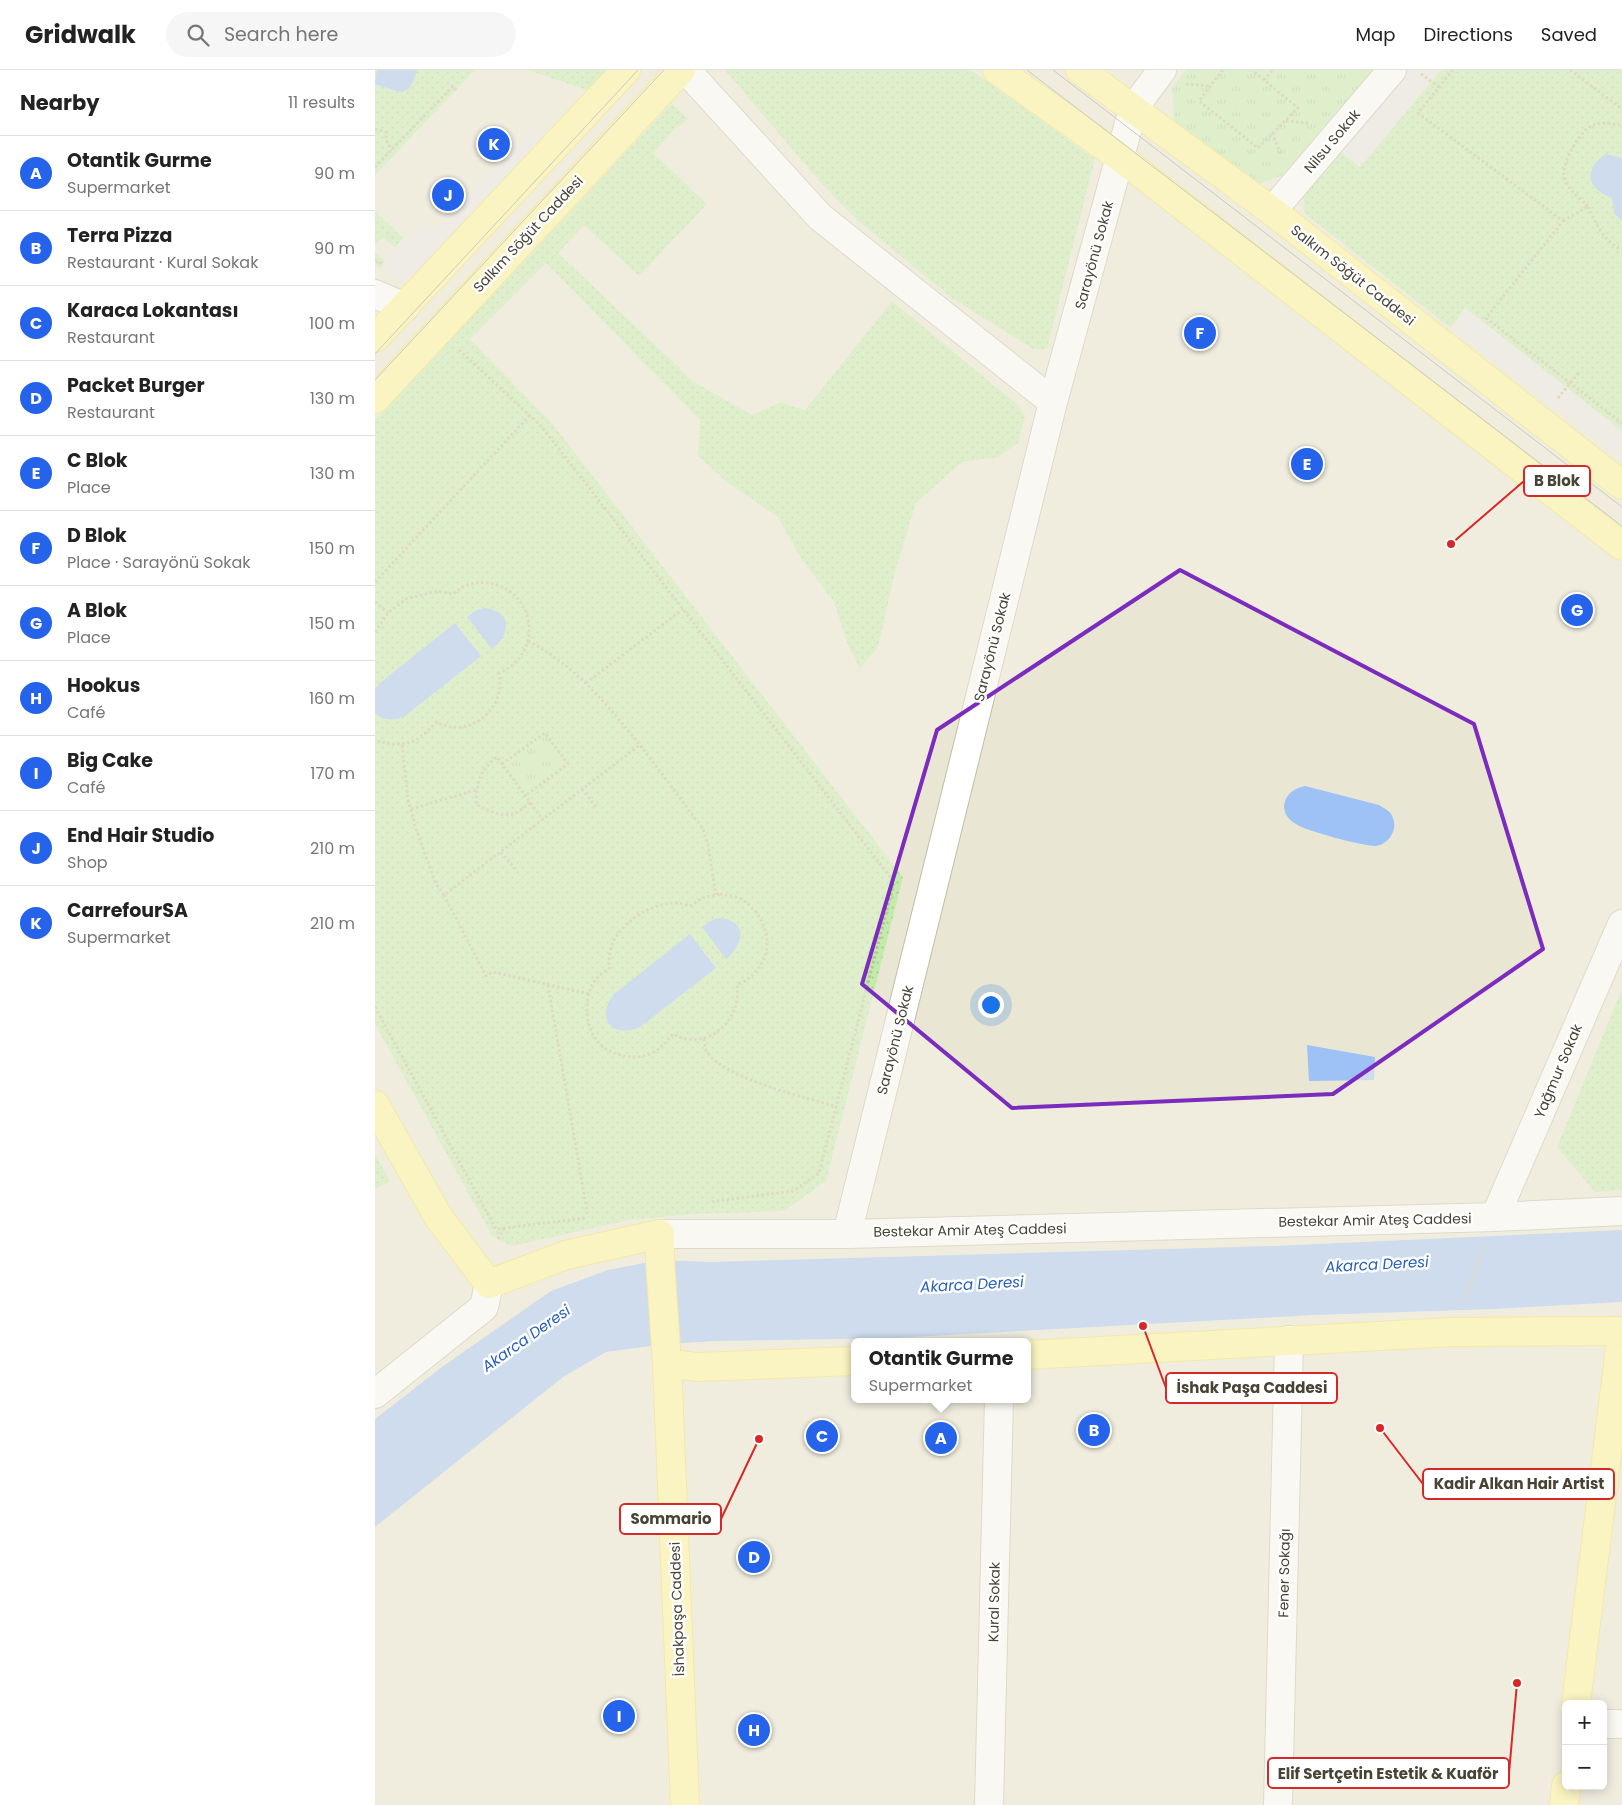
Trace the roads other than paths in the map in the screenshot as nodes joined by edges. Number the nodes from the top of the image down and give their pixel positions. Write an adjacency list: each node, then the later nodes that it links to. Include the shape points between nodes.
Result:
1 (626, 70): 12 (main road)
2 (681, 70): 14 (main road, Salkım Söğüt Caddesi)
3 (686, 70): 15 (street, via 820,217)
4 (997, 70): 9 (main road)
5 (1080, 70): 8 (main road, Salkım Söğüt Caddesi)
6 (1392, 70): 10 (street, Nilsu Sokak)
7 (1173, 77): 8 (street, Sarayönü Sokak)
8 (1133, 109): 9 (street, Sarayönü Sokak); 10 (main road, Salkım Söğüt Caddesi)
9 (1121, 158): 15 (street, Sarayönü Sokak); 17 (main road)
10 (1272, 211): 16 (main road, Salkım Söğüt Caddesi)
11 (375, 294): 12 (street)
12 (405, 307): 13 (main road)
13 (375, 338)
14 (375, 399)
15 (1053, 402): 22 (street, Sarayönü Sokak)
16 (1622, 485)
17 (1622, 546)
18 (1622, 924): 21 (street, Yağmur Sokak)
19 (375, 1106): 24 (main road, via 439,1218)
20 (1622, 1211): 21 (street, Bestekar Amir Ateş Caddesi)
21 (1495, 1217): 22 (street, Bestekar Amir Ateş Caddesi)
22 (847, 1234): 23 (street, Bestekar Amir Ateş Caddesi)
23 (660, 1247): 24 (main road, Bestekar Amir Ateş Caddesi, via 566,1255); 27 (main road, İshakpaşa Caddesi)
24 (489, 1284): 30 (street, via 484,1307)
25 (1622, 1332): 26 (main road, via 1453,1332); 32 (main road)
26 (1289, 1340): 28 (main road); 38 (street, Fener Sokağı)
27 (666, 1354): 29 (main road, via 696,1367); 36 (main road, İshakpaşa Caddesi)
28 (1031, 1355)
29 (851, 1361)
30 (375, 1394)
31 (999, 1403): 37 (street, Kural Sokak)
32 (1576, 1700)
33 (1607, 1724): 34 (street)
34 (1622, 1724)
35 (1565, 1790): 39 (main road)
36 (685, 1805)
37 (989, 1805)
38 (1279, 1805)
39 (1563, 1805)

